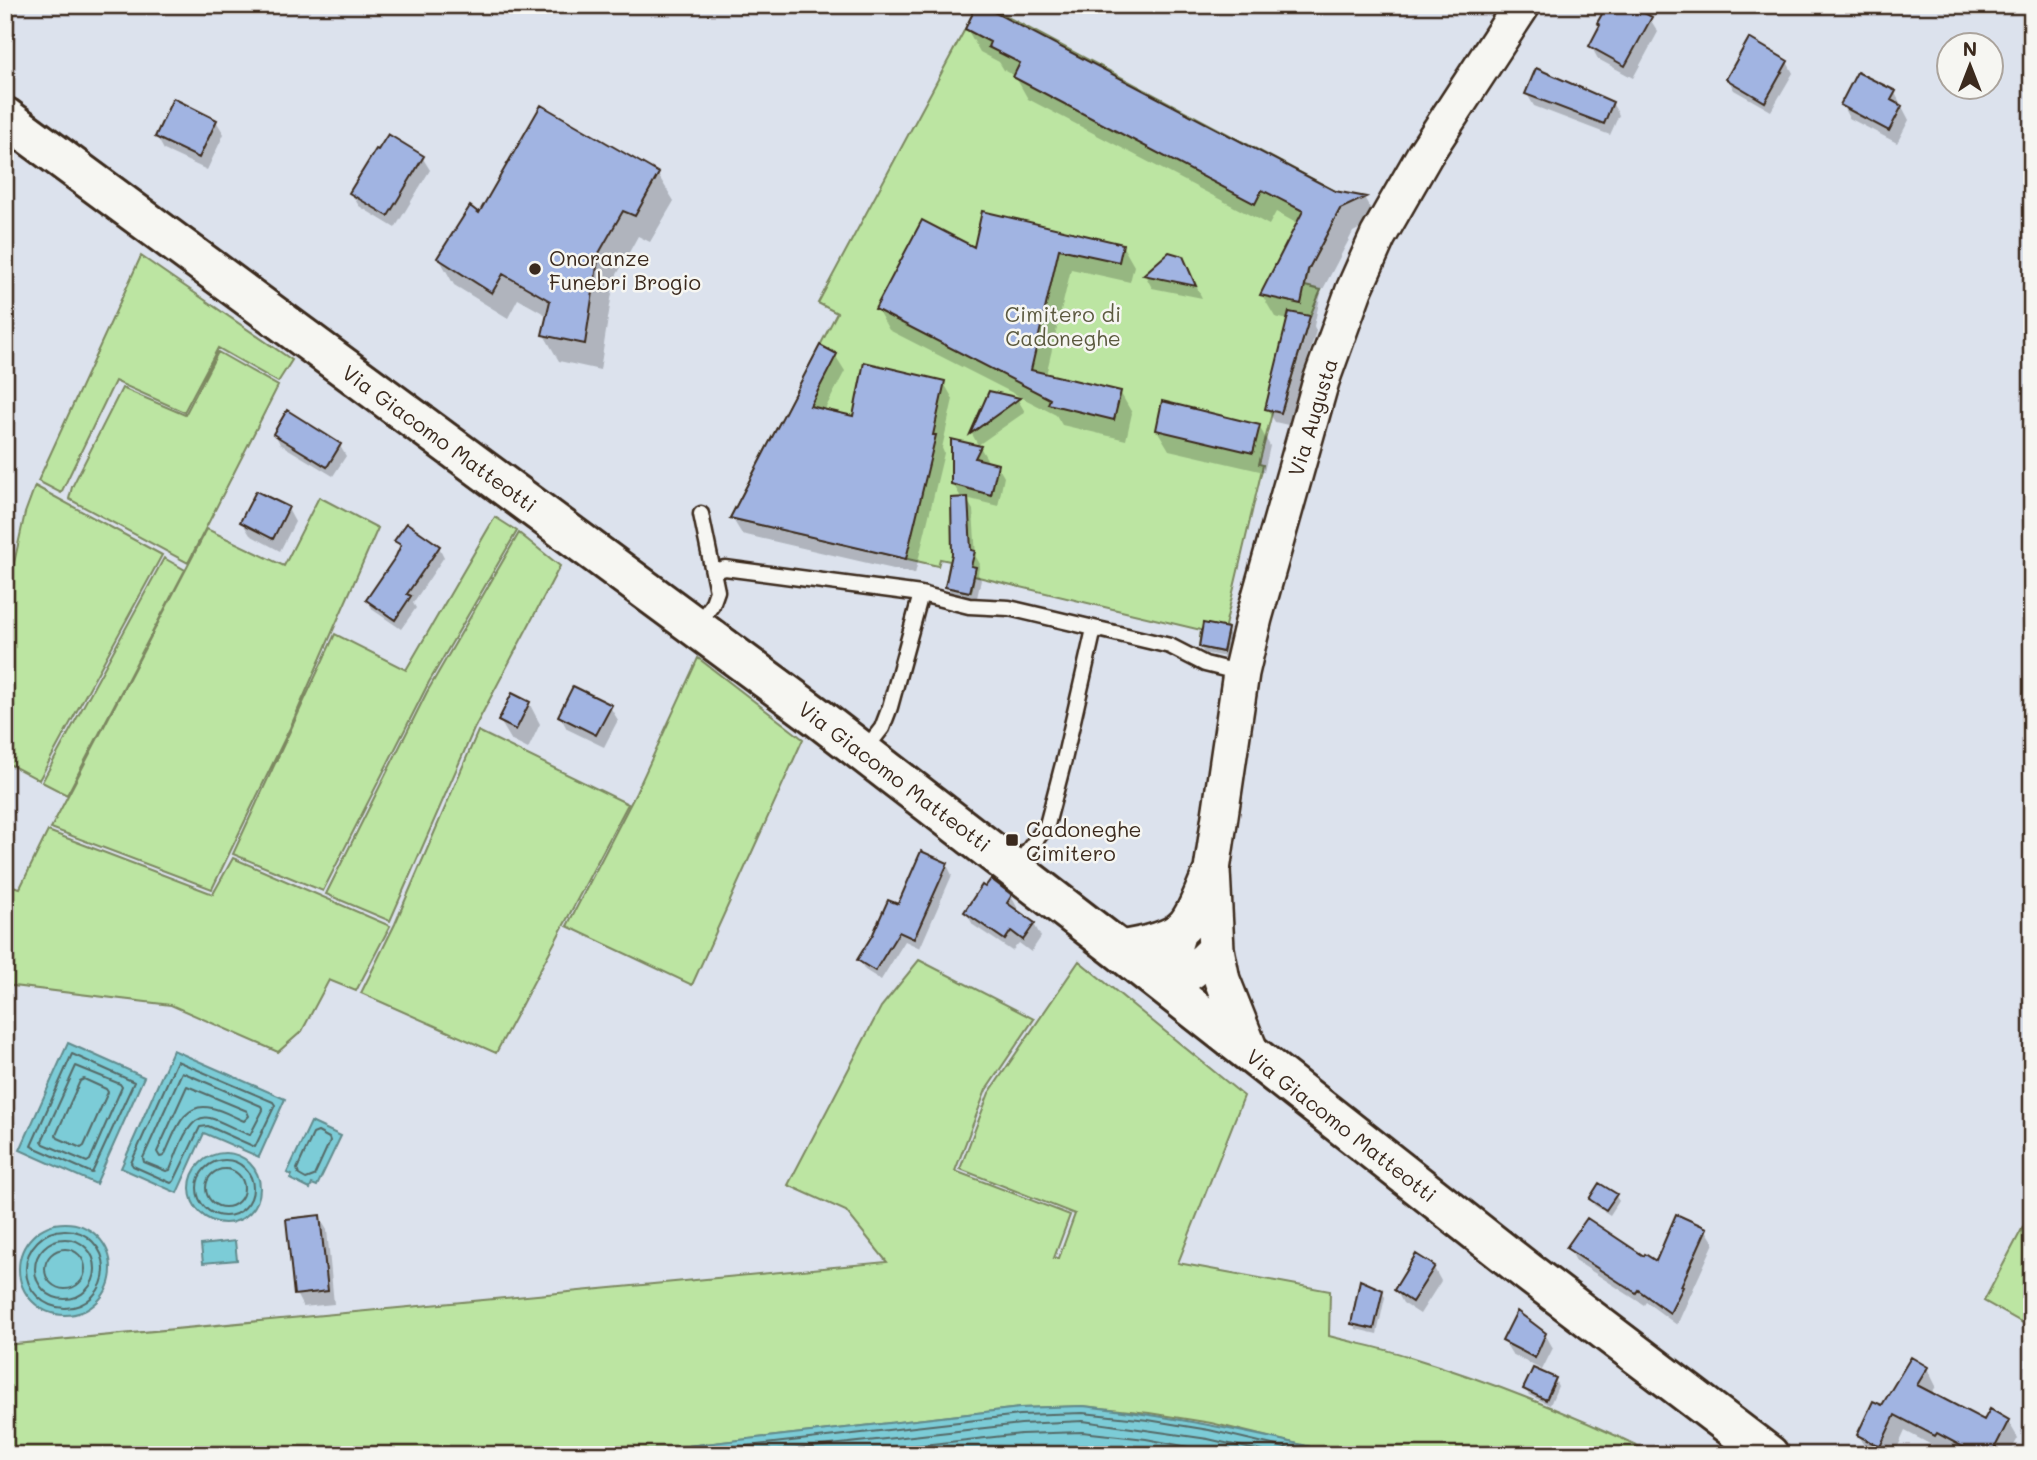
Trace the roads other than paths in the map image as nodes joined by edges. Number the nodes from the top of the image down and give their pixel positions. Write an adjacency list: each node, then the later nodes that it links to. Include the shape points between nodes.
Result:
1 (1522, 5): 8 (street, Via Augusta, via 1425,154 1353,290 1317,394)
2 (5, 117): 6 (main road, Via Giacomo Matteotti)
3 (701, 514): 4 (lane)
4 (713, 571): 5 (lane, via 725,568); 6 (lane, via 717,592)
5 (922, 594): 7 (lane, via 969,606 1009,608); 9 (lane, via 890,708 882,728)
6 (696, 626): 9 (main road, Via Giacomo Matteotti)
7 (1094, 629): 8 (lane, via 1170,646 1205,664); 10 (lane, via 1047,825)
8 (1241, 673): 11 (street, Via Augusta)
9 (863, 752): 10 (main road, Via Giacomo Matteotti)
10 (1015, 868): 13 (main road, Via Giacomo Matteotti)
11 (1212, 870): 12 (street, Via Augusta); 14 (street, Via Augusta)
12 (1178, 932): 13 (street, via 1140,946); 15 (street, Via Augusta)
13 (1118, 948): 15 (main road, Via Giacomo Matteotti)
14 (1216, 949): 15 (street, via 1183,979); 16 (street, Via Augusta, via 1222,980)
15 (1166, 987): 16 (main road, Via Giacomo Matteotti)
16 (1251, 1053): 17 (main road, Via Giacomo Matteotti)
17 (1769, 1455)

